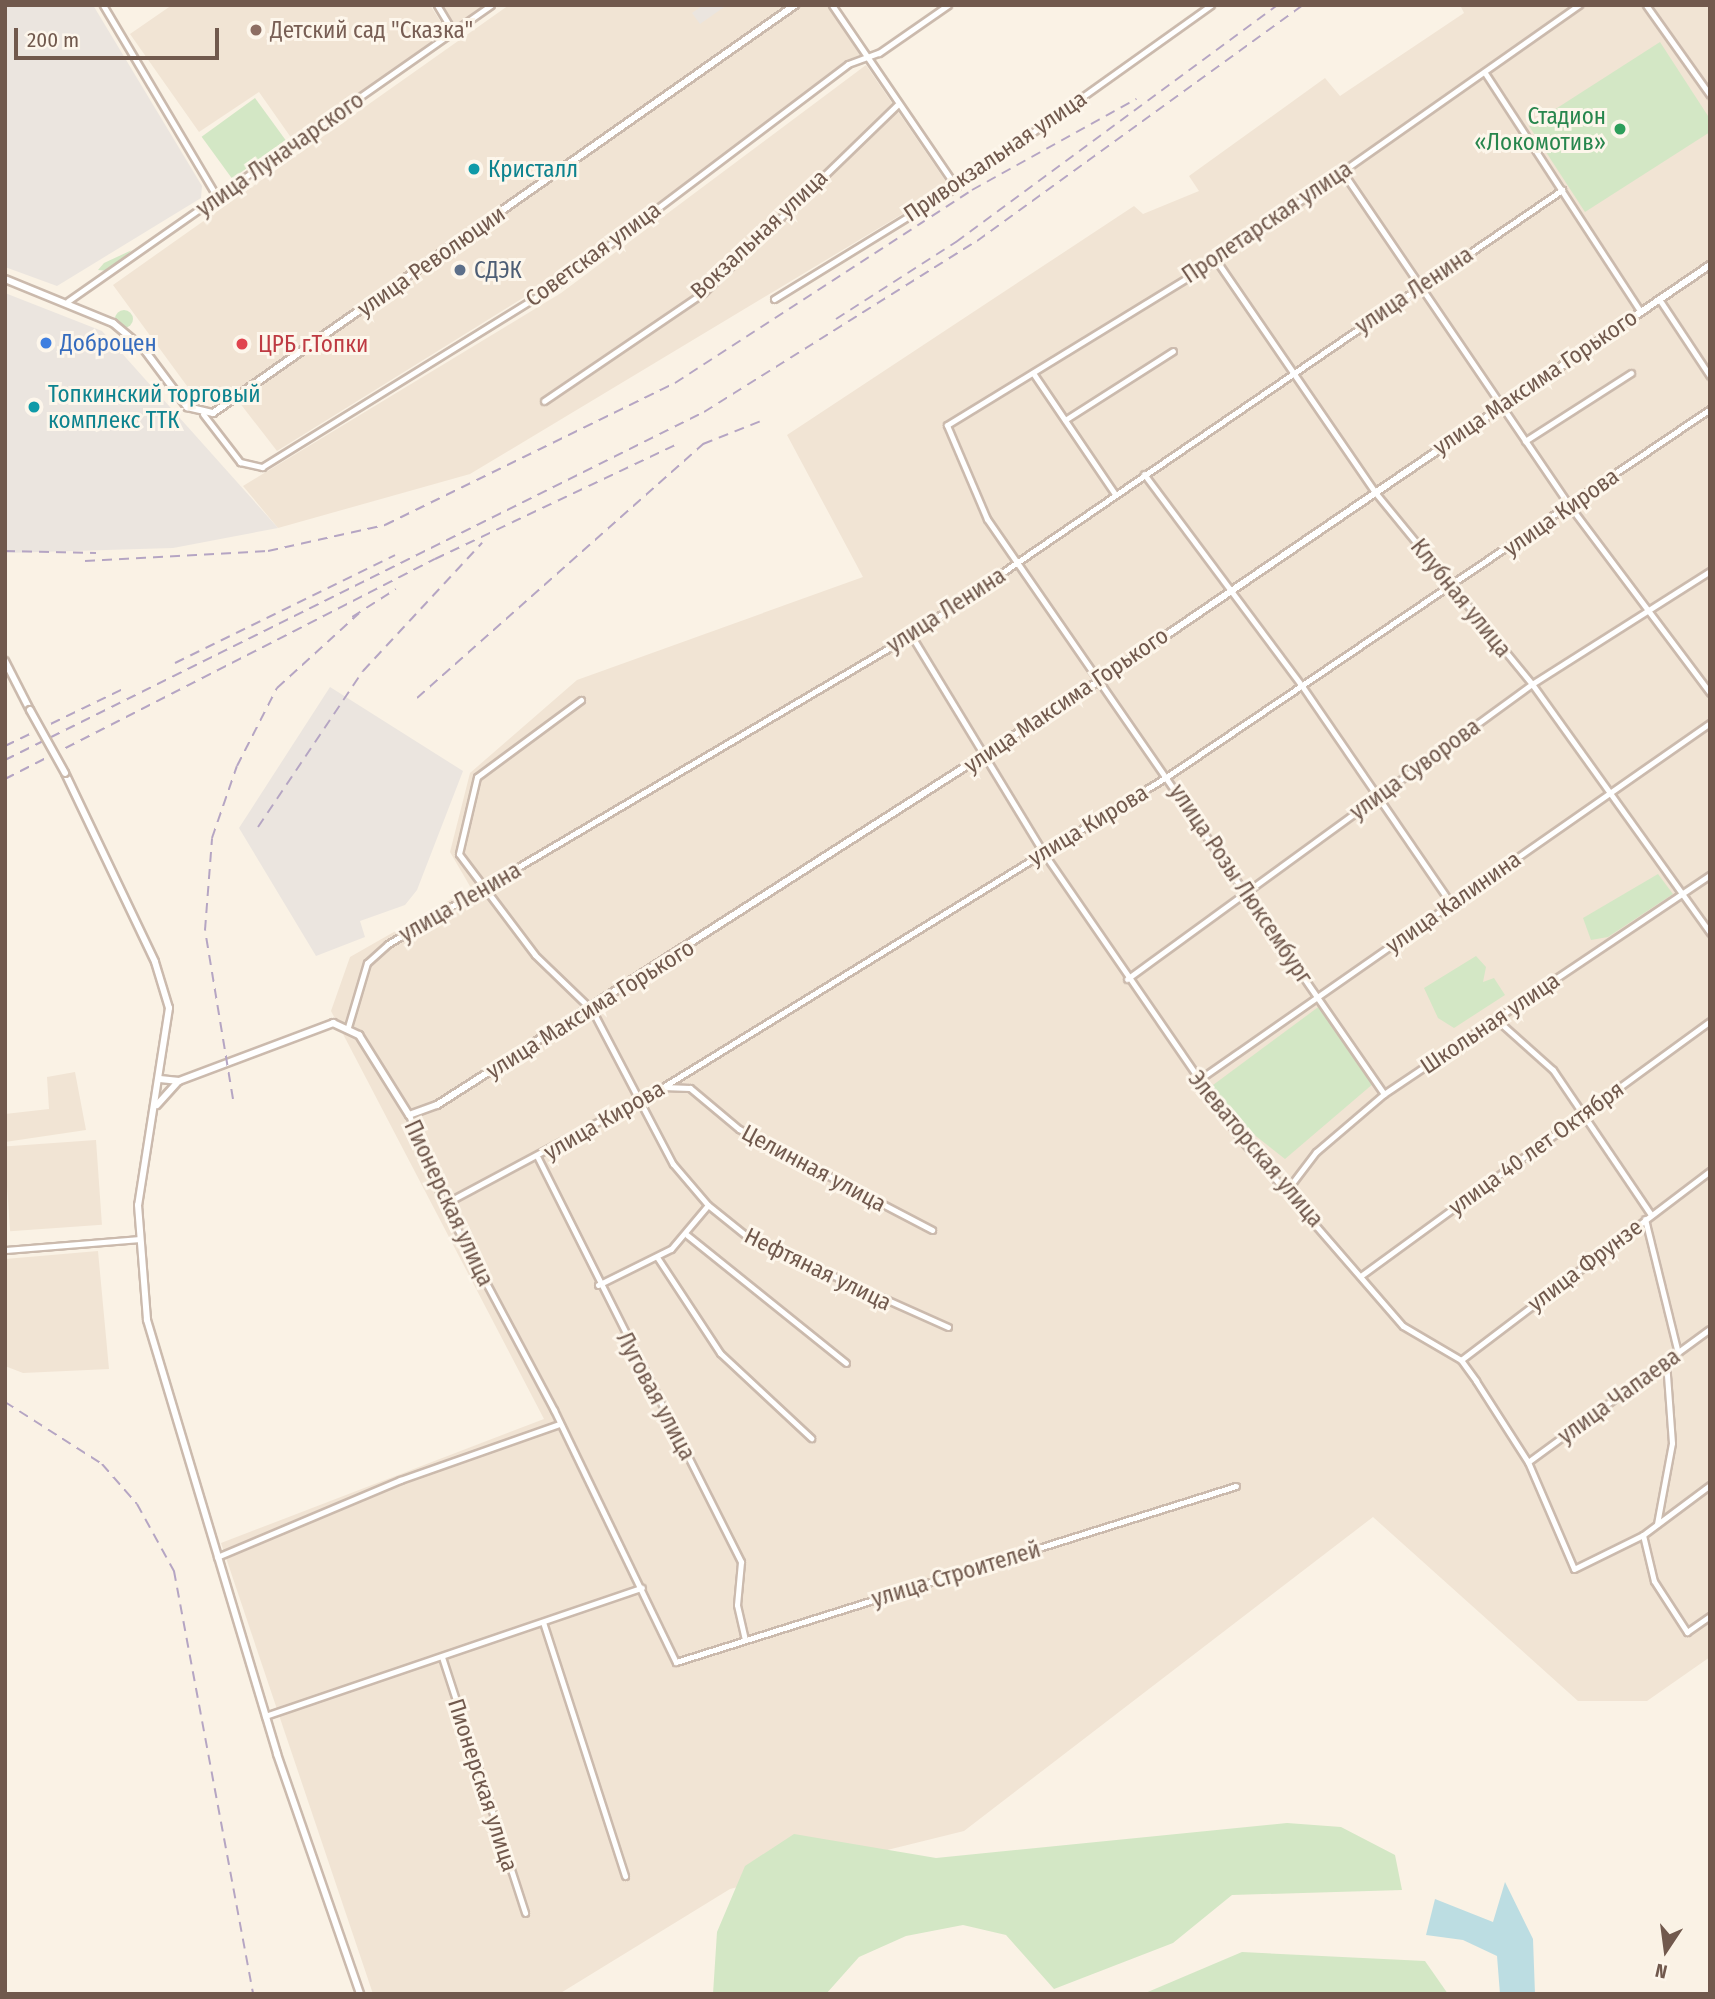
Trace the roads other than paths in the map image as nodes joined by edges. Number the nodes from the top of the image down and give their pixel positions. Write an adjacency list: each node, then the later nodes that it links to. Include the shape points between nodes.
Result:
1 (103, 5): 18 (street)
2 (436, 5): 10 (street)
3 (491, 5): 10 (street, улица Луначарского)
4 (795, 5): 35 (street, улица Революции, via 219,411)
5 (832, 5): 11 (street)
6 (948, 5): 11 (street, Советская улица)
7 (1212, 5): 16 (street, Привокзальная улица)
8 (1578, 5): 12 (street, Пролетарская улица)
9 (1646, 5): 13 (street)
10 (454, 33): 18 (street, улица Луначарского)
11 (868, 56): 14 (street); 35 (street, Советская улица, via 848,64 560,282 262,467 240,462)
12 (1485, 73): 15 (street, Пролетарская улица); 17 (street)
13 (1710, 95)
14 (897, 105): 16 (street); 32 (street, Вокзальная улица, via 703,292)
15 (1342, 171): 19 (street, Пролетарская улица); 22 (street)
16 (956, 187): 23 (street, Привокзальная улица)
17 (1562, 190): 22 (street, улица Ленина); 26 (street)
18 (218, 199): 25 (street, улица Луначарского)
19 (1216, 260): 28 (street, Клубная улица); 29 (street, Пролетарская улица)
20 (1710, 265): 24 (street, улица Максима Горького)
21 (5, 279): 25 (street)
22 (1423, 286): 28 (street, улица Ленина); 33 (street)
23 (774, 299)
24 (1659, 299): 26 (street, улица Максима Горького); 31 (street)
25 (68, 301): 35 (street, via 134,340 187,407)
26 (1640, 311): 33 (street, улица Максима Горького)
27 (1173, 351): 36 (street)
28 (1289, 372): 39 (street, улица Ленина); 40 (street, Клубная улица)
29 (1033, 373): 36 (street); 37 (street, Пролетарская улица)
30 (1631, 373): 38 (street)
31 (1710, 376)
32 (544, 401)
33 (1499, 405): 38 (street); 40 (street, улица Максима Горького)
34 (1710, 409): 42 (street, улица Кирова)
35 (203, 414)
36 (1065, 420): 41 (street)
37 (947, 425): 43 (street, улица Розы Люксембург, via 964,476)
38 (1525, 441): 42 (street)
39 (1144, 474): 41 (street, улица Ленина); 46 (street)
40 (1374, 491): 45 (street, Клубная улица); 46 (street, улица Максима Горького)
41 (1115, 494): 43 (street, улица Ленина)
42 (1569, 505): 45 (street, улица Кирова); 47 (street)
43 (1018, 562): 48 (street, улица Ленина); 50 (street, улица Розы Люксембург)
44 (1710, 571): 47 (street, улица Суворова)
45 (1453, 587): 51 (street, Клубная улица); 52 (street, улица Кирова)
46 (1229, 588): 50 (street, улица Максима Горького); 52 (street)
47 (1647, 609): 51 (street, улица Суворова); 53 (street)
48 (911, 635): 56 (street, Элеваторская улица); 62 (street, улица Ленина)
49 (5, 662): 73 (street, bridge, via 65,774 167,994)
50 (1102, 679): 56 (street, улица Максима Горького); 57 (street, улица Розы Люксембург)
51 (1532, 684): 58 (street, Клубная улица); 59 (street, улица Суворова)
52 (1302, 685): 57 (street, улица Кирова); 59 (street)
53 (1710, 693)
54 (581, 700): 62 (street, Нефтяная улица, via 478,778 457,847)
55 (1710, 723): 58 (street, улица Калинина)
56 (985, 755): 60 (street, Элеваторская улица); 69 (street, улица Максима Горького)
57 (1168, 776): 60 (street, улица Кирова); 63 (street, улица Розы Люксембург)
58 (1610, 792): 64 (street, Клубная улица); 65 (street, улица Калинина)
59 (1376, 797): 63 (street, улица Суворова); 65 (street)
60 (1043, 852): 67 (street, Элеваторская улица); 76 (street, улица Кирова)
61 (1710, 875): 64 (street, Школьная улица)
62 (483, 889): 69 (street, Нефтяная улица, via 535,955); 72 (street, улица Ленина, via 371,957)
63 (1246, 891): 67 (street, улица Суворова); 68 (street, улица Розы Люксембург)
64 (1683, 894): 66 (street, Клубная улица); 70 (street, Школьная улица)
65 (1450, 902): 68 (street, улица Калинина)
66 (1710, 933)
67 (1127, 979): 75 (street, Элеваторская улица)
68 (1319, 999): 75 (street, улица Калинина); 77 (street, улица Розы Люксембург)
69 (592, 1010): 78 (street, Нефтяная улица); 81 (street, улица Максима Горького)
70 (1496, 1019): 77 (street, Школьная улица); 80 (street, via 1553,1070)
71 (1710, 1021): 80 (street, улица 40 лет Октября)
72 (348, 1027): 74 (street, via 318,1025); 81 (street, Пионерская улица)
73 (160, 1079): 74 (street); 79 (street)
74 (179, 1081): 79 (street)
75 (1197, 1082): 84 (street, Элеваторская улица)
76 (663, 1087): 78 (street, улица Кирова); 89 (street, Целинная улица, via 690,1088 739,1129)
77 (1384, 1094): 84 (street, Школьная улица, via 1316,1152)
78 (640, 1101): 82 (street, улица Кирова); 86 (street, Нефтяная улица, via 673,1164)
79 (154, 1110): 91 (street)
80 (1586, 1112): 87 (street); 94 (street, улица 40 лет Октября)
81 (409, 1115): 85 (street, Пионерская улица)
82 (538, 1158): 85 (street, улица Кирова); 95 (street, Луговая улица)
83 (1710, 1171): 87 (street, улица Фрунзе)
84 (1287, 1190): 94 (street, Элеваторская улица)
85 (444, 1204): 102 (street, Пионерская улица)
86 (708, 1205): 90 (street); 96 (street, Нефтяная улица, via 749,1238)
87 (1651, 1215): 88 (street, улица Фрунзе)
88 (1645, 1219): 98 (street); 99 (street, улица Фрунзе)
89 (932, 1230)
90 (687, 1235): 93 (street); 101 (street)
91 (138, 1239): 92 (street); 109 (street, via 147,1320)
92 (5, 1250)
93 (657, 1258): 95 (street); 103 (street, via 720,1353)
94 (1362, 1275): 99 (street, Элеваторская улица, via 1403,1326)
95 (598, 1286): 113 (street, Луговая улица, via 741,1562 737,1605)
96 (948, 1327)
97 (1710, 1329): 98 (street, улица Чапаева)
98 (1678, 1353): 100 (street, улица Чапаева)
99 (1461, 1360): 104 (street, Элеваторская улица)
100 (1666, 1362): 104 (street, улица Чапаева); 107 (street, via 1672,1443)
101 (846, 1363)
102 (559, 1423): 109 (street, via 400,1480); 110 (street, Пионерская улица)
103 (811, 1438)
104 (1528, 1462): 108 (street, Элеваторская улица, via 1574,1569)
105 (1710, 1485): 107 (street)
106 (1236, 1486): 113 (street, улица Строителей)
107 (1657, 1524): 108 (street)
108 (1643, 1535): 111 (street, via 1654,1581 1687,1632)
109 (216, 1557): 116 (street)
110 (642, 1588): 112 (street); 115 (street, Пионерская улица)
111 (1710, 1616)
112 (543, 1622): 114 (street); 117 (street)
113 (745, 1640): 115 (street, улица Строителей)
114 (442, 1657): 116 (street); 118 (street, Пионерская улица)
115 (676, 1662)
116 (265, 1716): 119 (street)
117 (625, 1876)
118 (525, 1913)
119 (360, 1994)

